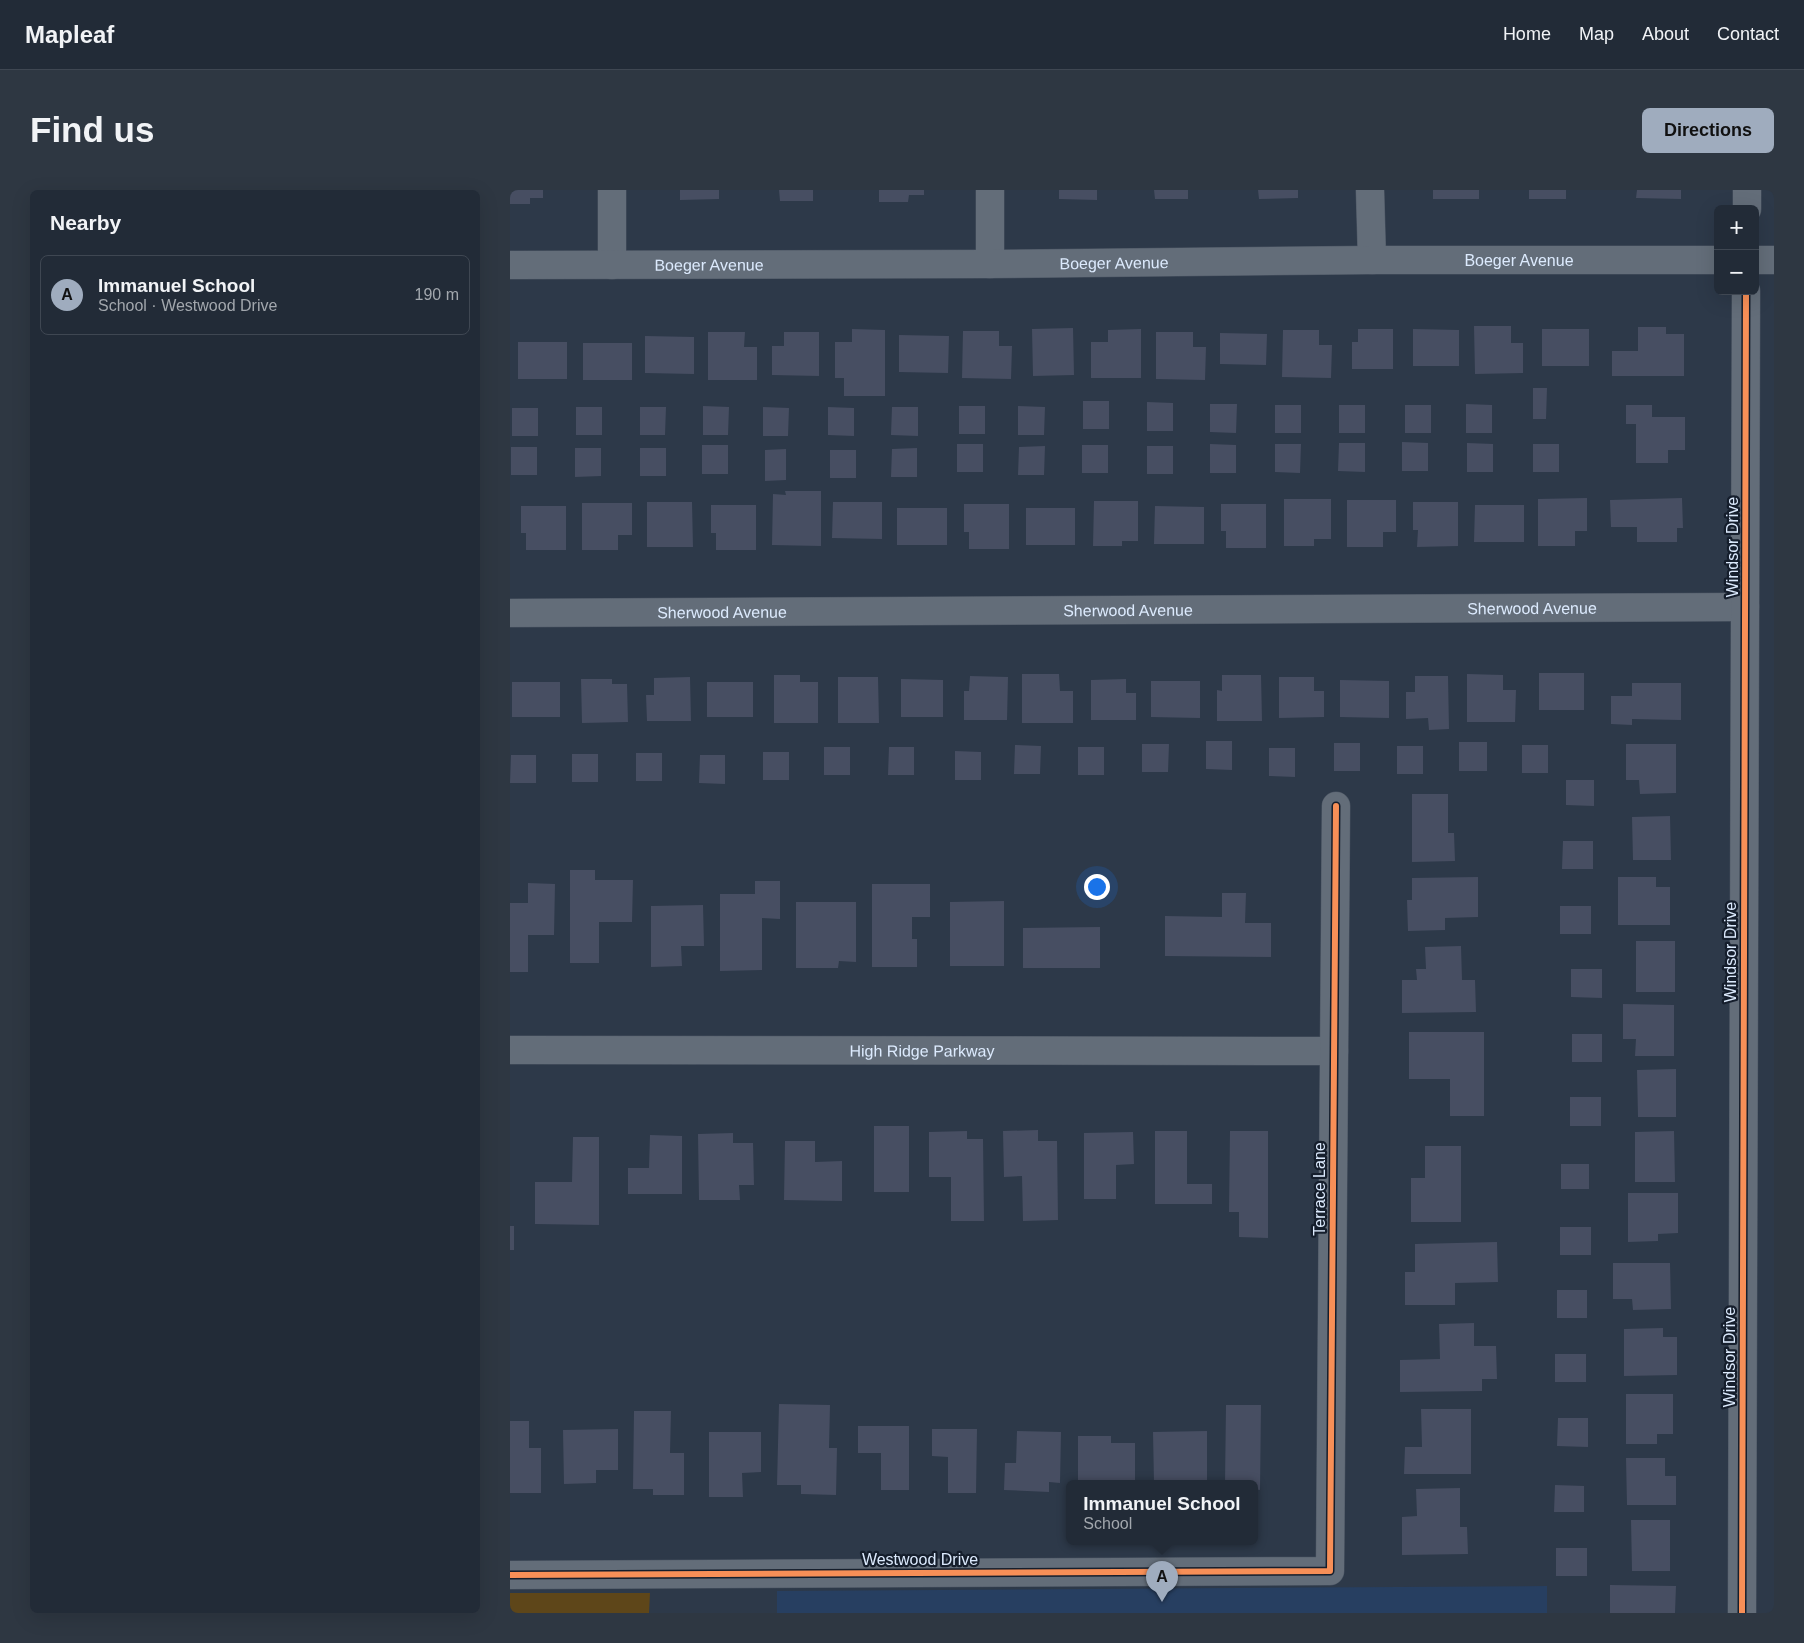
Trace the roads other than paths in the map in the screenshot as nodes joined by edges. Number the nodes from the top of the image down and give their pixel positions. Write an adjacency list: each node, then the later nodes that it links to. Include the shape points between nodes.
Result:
1 (612, 190): 12 (street)
2 (990, 190): 10 (street)
3 (1370, 190): 6 (street)
4 (1747, 190): 5 (street)
5 (1747, 205)
6 (1372, 260): 7 (street, Boeger Avenue); 10 (street, Boeger Avenue)
7 (1714, 260)
8 (1759, 260): 9 (street)
9 (1774, 260)
10 (990, 264): 12 (street, Boeger Avenue)
11 (510, 265): 12 (street, Boeger Avenue)
12 (612, 265)
13 (1746, 295): 14 (street, Windsor Drive)
14 (1745, 607): 15 (street, Sherwood Avenue); 21 (street, Windsor Drive)
15 (510, 614)
16 (1336, 806): 18 (street, Terrace Lane)
17 (510, 1050): 18 (street, High Ridge Parkway)
18 (1334, 1050): 19 (street, Terrace Lane)
19 (1330, 1571): 20 (street, Westwood Drive)
20 (510, 1575)
21 (1742, 1613)

